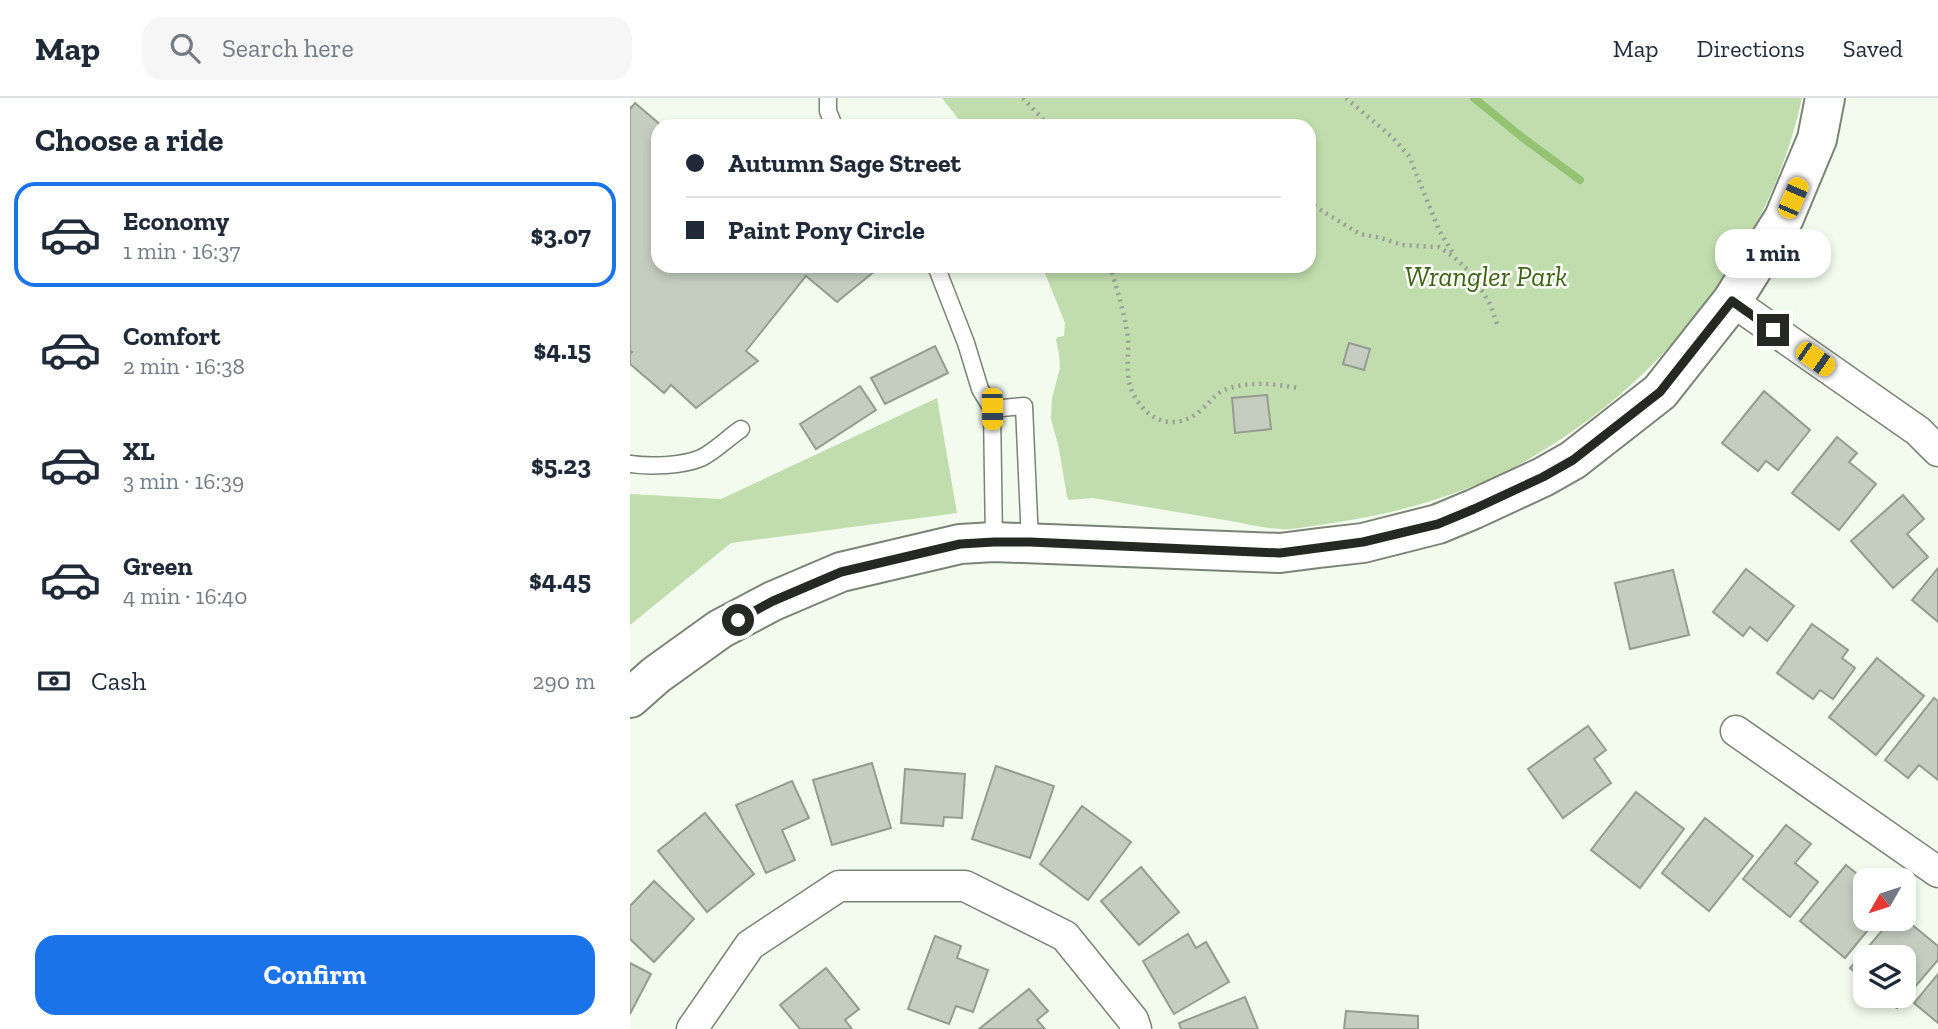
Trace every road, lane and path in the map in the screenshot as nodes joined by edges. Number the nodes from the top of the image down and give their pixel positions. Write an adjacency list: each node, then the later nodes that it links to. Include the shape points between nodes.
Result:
1 (828, 98): 5 (lane)
2 (1023, 98): 6 (path)
3 (1346, 98): 8 (path, via 1409,156)
4 (1825, 98): 11 (street, via 1817,139 1784,218)
5 (831, 119)
6 (1042, 119)
7 (1316, 207): 8 (path, via 1360,234 1402,245 1439,247)
8 (1455, 257): 12 (path, via 1490,303)
9 (939, 273): 14 (lane, via 980,388)
10 (1112, 273): 13 (path, via 1128,338 1129,381 1139,404 1157,419 1180,422 1192,417 1228,388 1268,384)
11 (1732, 301): 16 (street, via 1918,431); 18 (street, via 1660,392 1573,460 1438,524 1363,542 1280,553)
12 (1497, 324)
13 (1299, 388)
14 (992, 409): 18 (lane); 18 (lane, via 1024,406)
15 (741, 429): 17 (lane, via 701,458 673,464)
16 (1938, 451)
17 (630, 464)
18 (1012, 542): 19 (street, via 960,544 841,572 720,629)
19 (630, 698)
20 (1736, 731): 21 (street)
21 (1938, 872)
22 (692, 1029): 23 (street, via 750,945 839,887 965,886 1065,936)
23 (1136, 1029)

